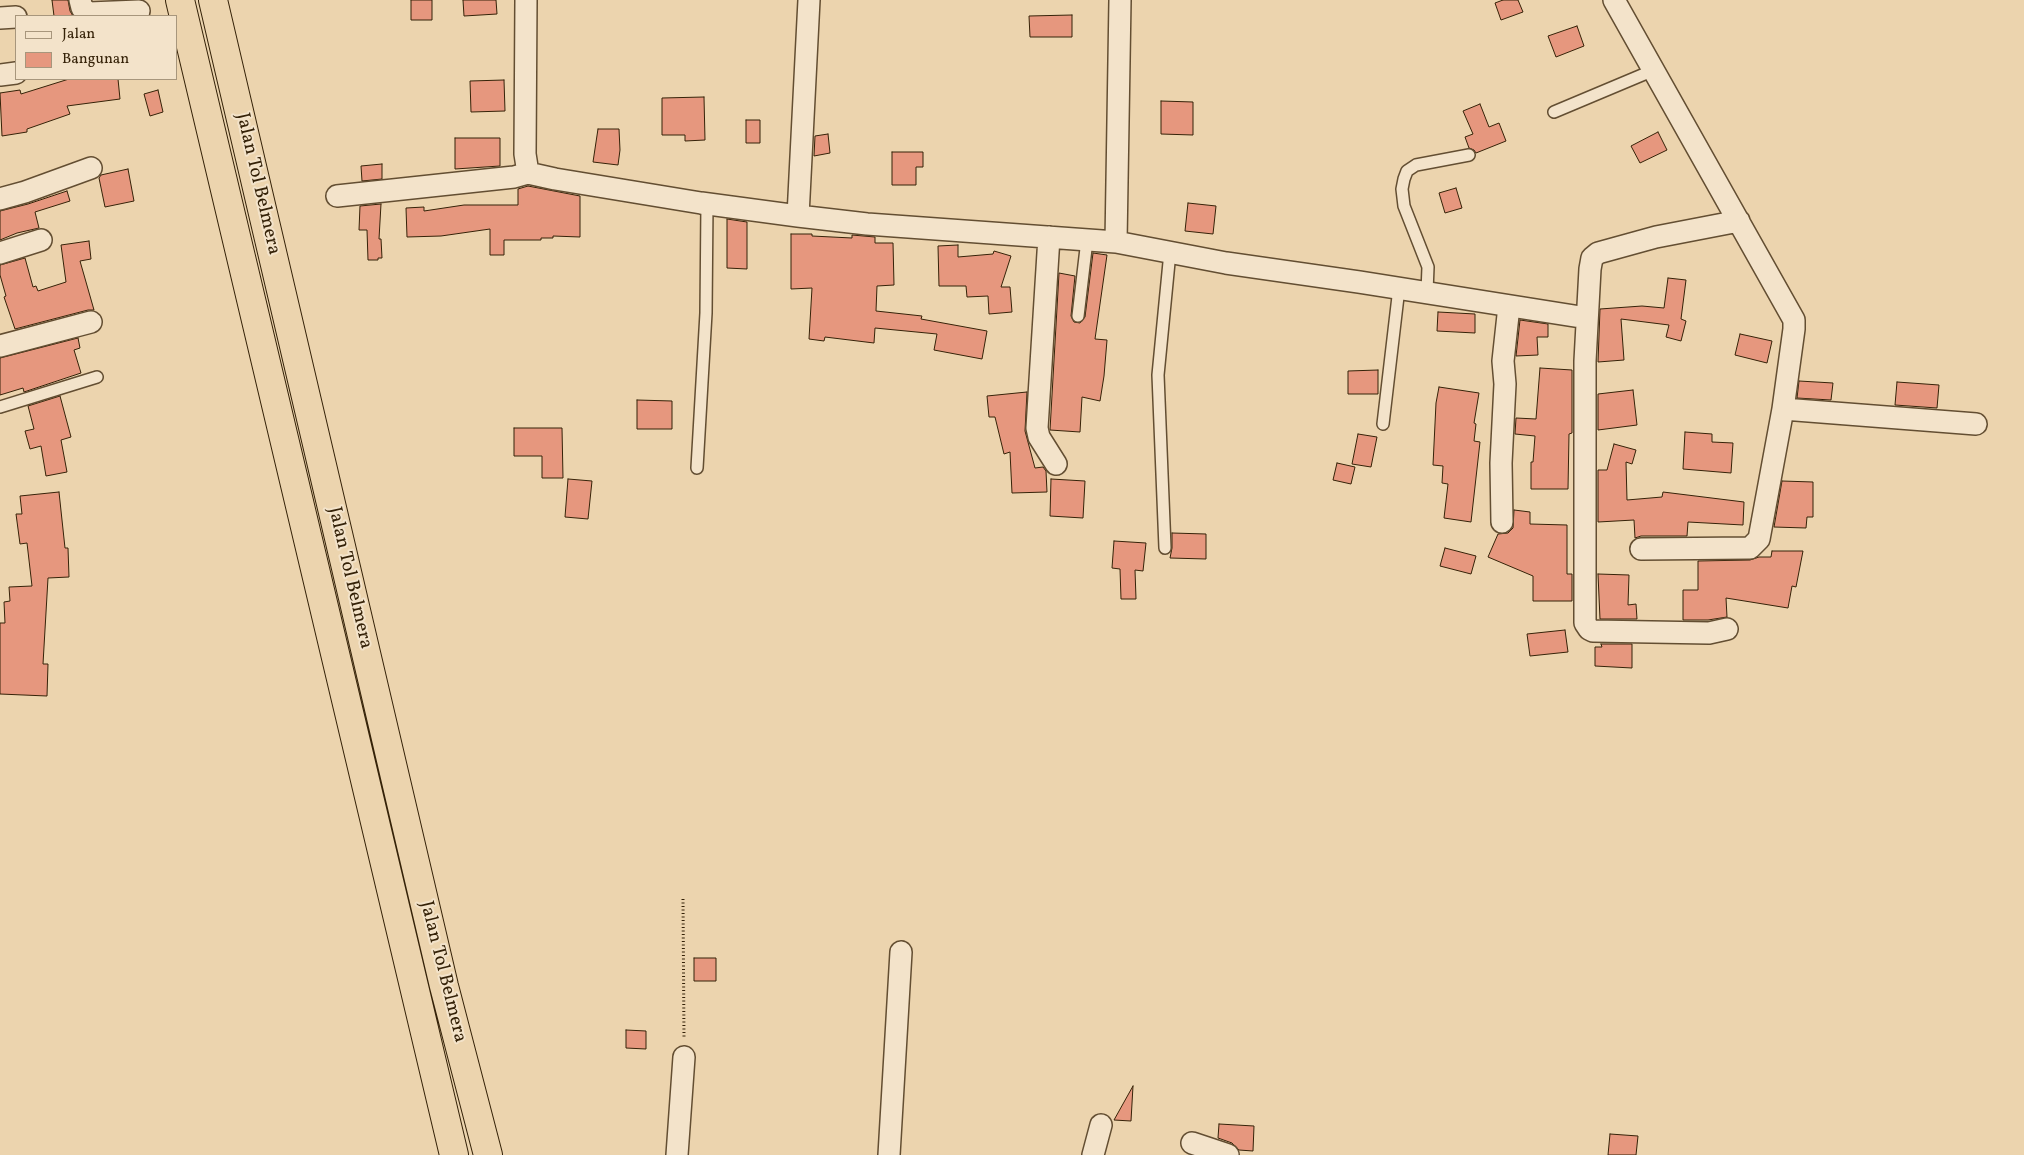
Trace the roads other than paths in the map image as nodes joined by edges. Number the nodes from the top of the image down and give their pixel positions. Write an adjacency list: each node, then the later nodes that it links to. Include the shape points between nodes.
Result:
1 (80, 0): 8 (street, via 82,8 89,13)
2 (180, 0): 51 (highway, Jalan Tol Belmera)
3 (213, 0): 52 (highway, Jalan Tol Belmera, via 444,986)
4 (526, 0): 17 (street, via 525,154)
5 (809, 0): 21 (street)
6 (1120, 0): 26 (street)
7 (1614, 0): 11 (street)
8 (139, 11)
9 (15, 17): 10 (street)
10 (0, 18)
11 (1654, 70): 14 (lane); 22 (street)
12 (15, 73): 13 (street)
13 (0, 75)
14 (1554, 112)
15 (1468, 155): 30 (lane, via 1416,165 1407,171 1404,179 1404,206 1428,268)
16 (91, 168): 19 (street)
17 (528, 173): 18 (street); 20 (street)
18 (337, 196)
19 (0, 198)
20 (707, 204): 21 (street); 42 (lane, via 706,313)
21 (798, 216): 23 (street)
22 (1739, 221): 33 (street, via 1598,252 1592,258); 38 (street, via 1793,315)
23 (1049, 237): 25 (street); 41 (street, via 1037,428)
24 (41, 240): 28 (street)
25 (1087, 240): 26 (street); 32 (lane)
26 (1116, 242): 27 (street)
27 (1170, 252): 29 (street); 44 (lane, via 1158,374)
28 (0, 253)
29 (1399, 288): 30 (street); 39 (lane)
30 (1427, 292): 31 (street)
31 (1509, 306): 33 (street); 43 (street, via 1503,361)
32 (1078, 316)
33 (1587, 318): 46 (street, via 1585,623 1593,631 1709,633)
34 (91, 322): 35 (street)
35 (0, 346)
36 (97, 377): 37 (lane)
37 (0, 407)
38 (1783, 409): 40 (street); 45 (street, via 1759,539 1750,548)
39 (1383, 424)
40 (1976, 424)
41 (1056, 464)
42 (697, 468)
43 (1502, 522)
44 (1165, 548)
45 (1641, 549)
46 (1727, 629)
47 (902, 952): 54 (street)
48 (684, 1057): 53 (street)
49 (1101, 1125): 55 (street)
50 (1192, 1143): 56 (street)
51 (454, 1155)
52 (488, 1155)
53 (677, 1155)
54 (889, 1155)
55 (1093, 1155)
56 (1228, 1155)

